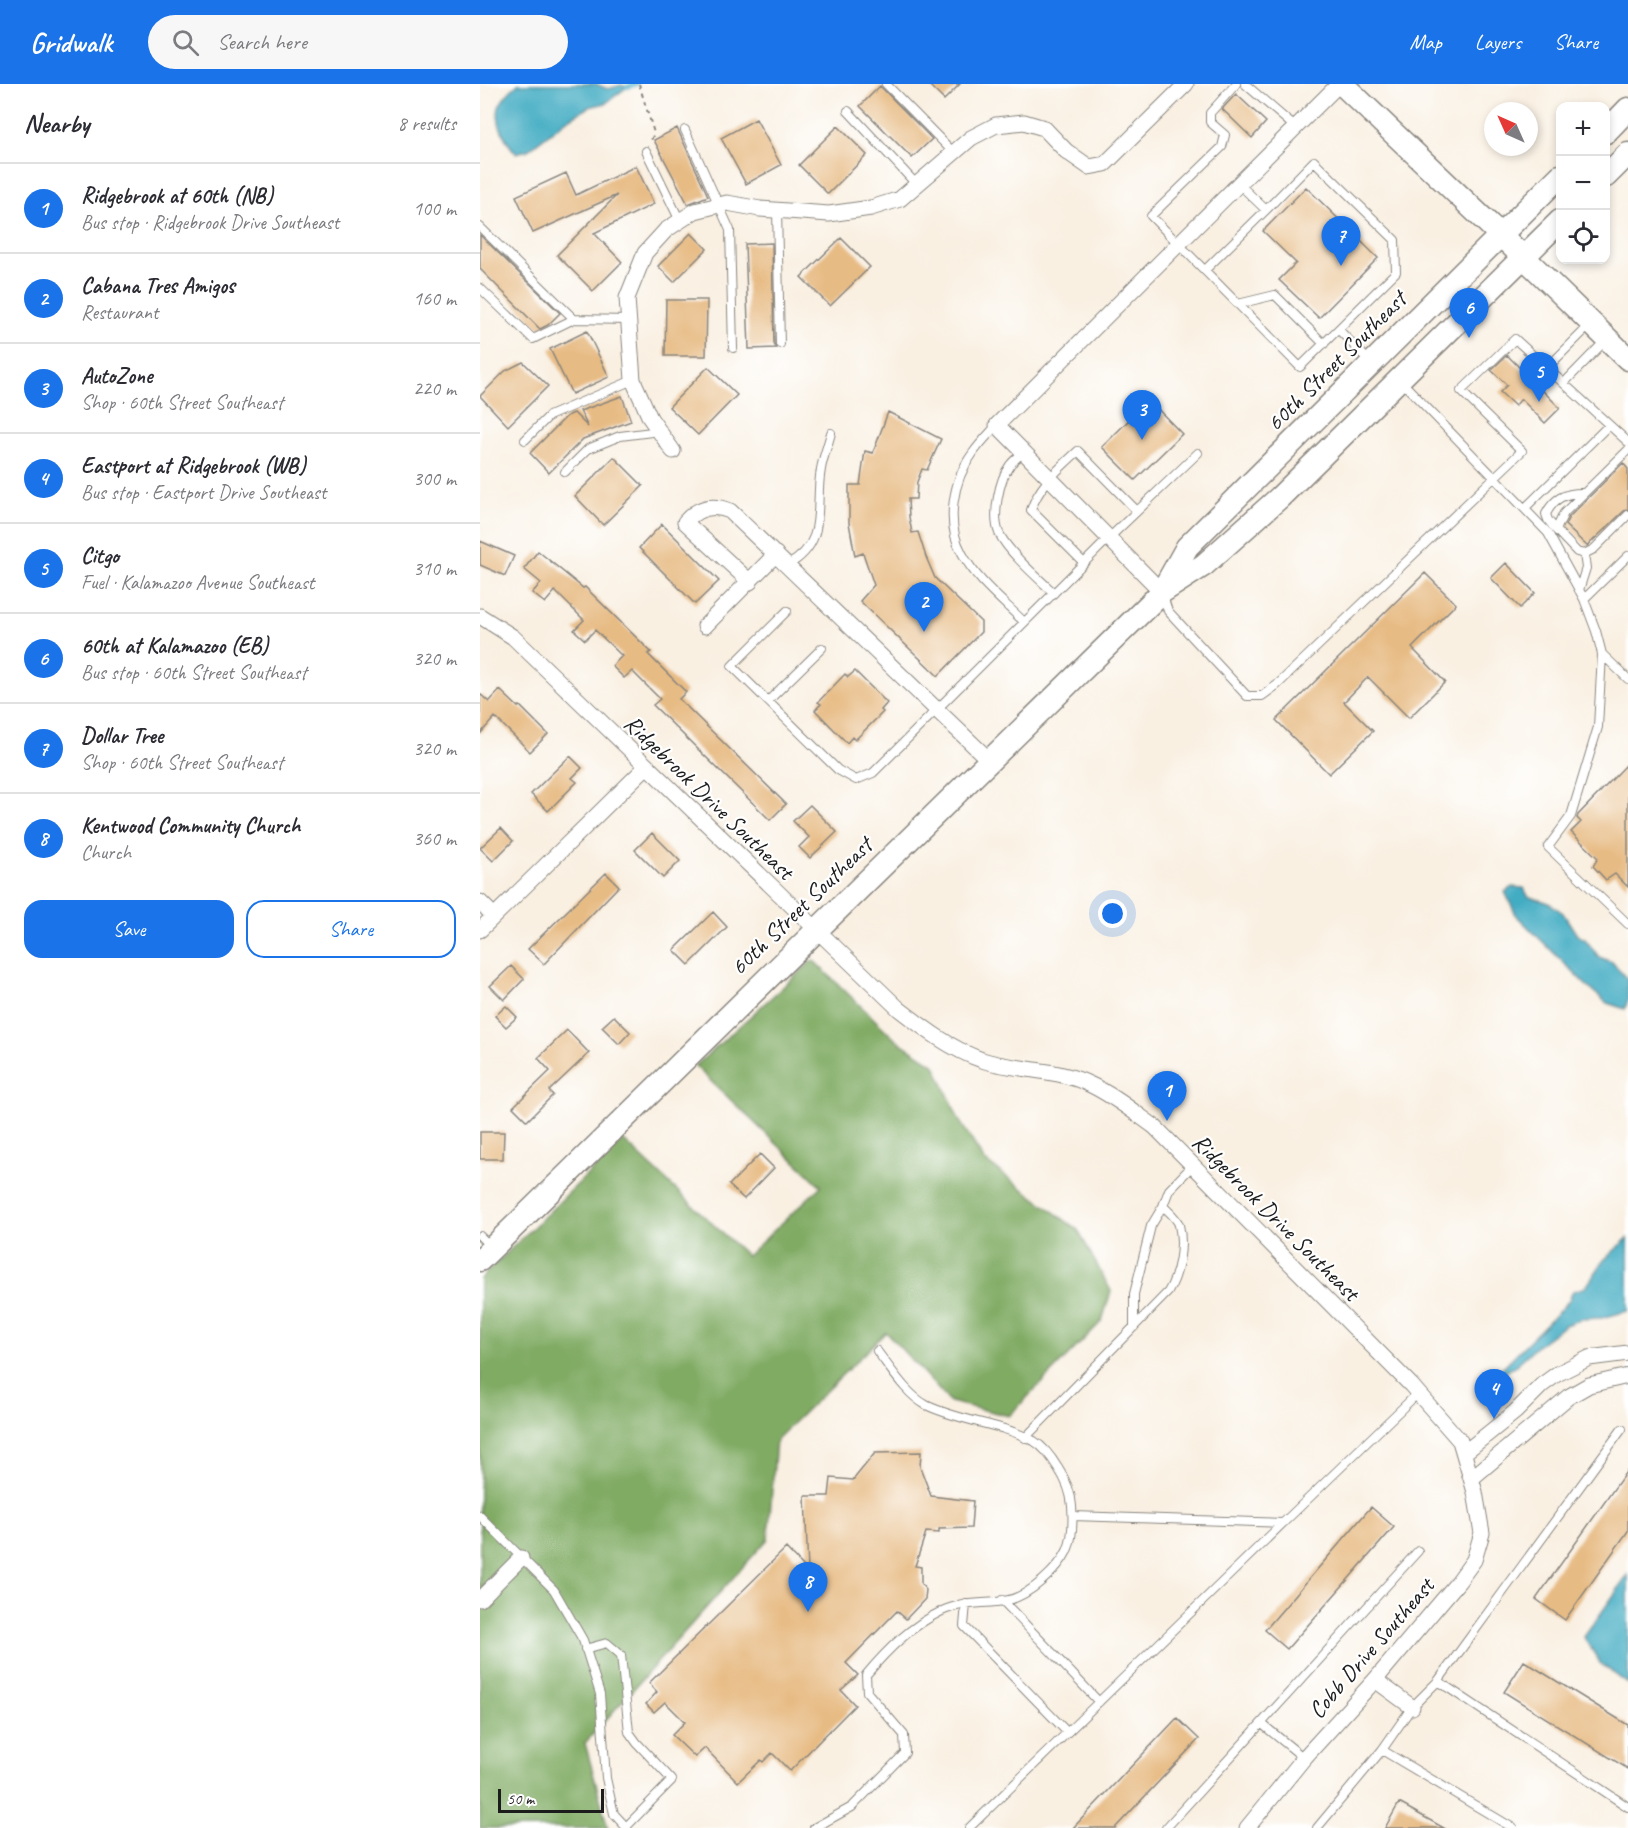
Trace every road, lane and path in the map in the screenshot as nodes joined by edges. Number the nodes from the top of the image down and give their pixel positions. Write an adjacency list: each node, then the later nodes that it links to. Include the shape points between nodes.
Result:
1 (639, 84): 12 (path, via 654,133)
2 (886, 84): 13 (lane)
3 (1186, 84): 13 (street, via 1105,164 1089,167 1044,128 1024,122 996,125 970,138)
4 (1236, 84): 26 (lane, via 1210,113 1210,122 1225,135 1221,147 1151,216)
5 (1245, 84): 10 (lane)
6 (1341, 84): 10 (street); 25 (main road)
7 (1628, 109): 9 (main road)
8 (848, 111): 18 (lane)
9 (1610, 127)
10 (1296, 128): 17 (street)
11 (685, 130): 19 (lane)
12 (646, 151): 22 (lane)
13 (954, 153): 18 (street)
14 (1628, 154): 15 (main road)
15 (1610, 171)
16 (1556, 180): 25 (main road, 60th Street Southeast)
17 (1239, 184): 21 (lane); 26 (street)
18 (918, 185): 20 (street, via 900,199 871,208 829,214)
19 (719, 205): 20 (street); 22 (street, via 695,211); 37 (lane, via 730,230)
20 (777, 210): 35 (lane)
21 (1266, 210): 28 (lane); 33 (lane, via 1314,161 1395,240 1396,272)
22 (680, 221): 32 (street, via 645,253 627,298)
23 (1556, 225): 27 (main road, 60th Street Southeast)
24 (480, 228): 31 (lane)
25 (1501, 235): 27 (main road); 39 (main road, 60th Street Southeast)
26 (1179, 244): 28 (lane); 45 (street)
27 (1524, 257): 34 (main road); 42 (main road, 60th Street Southeast)
28 (1204, 270): 30 (lane)
29 (480, 288): 31 (lane, via 532,339)
30 (1238, 304): 36 (lane, via 1275,295); 36 (lane, via 1300,367)
31 (574, 319): 32 (lane)
32 (629, 320): 41 (street)
33 (1339, 330): 36 (lane); 39 (lane)
34 (1600, 331): 38 (main road); 40 (lane); 43 (lane)
35 (780, 344)
36 (1324, 344)
37 (733, 348)
38 (1628, 360)
39 (1372, 364): 44 (main road, 60th Street Southeast)
40 (1548, 367): 43 (lane); 57 (lane, via 1515,339 1461,391 1522,451)
41 (633, 380): 47 (street); 49 (lane, via 549,416)
42 (1400, 380): 51 (main road, 60th Street Southeast); 57 (lane)
43 (1564, 383): 46 (lane)
44 (1332, 404): 51 (main road, via 1326,424); 72 (main road, 60th Street Southeast, via 1187,547)
45 (997, 425): 54 (street); 77 (lane, via 972,454 956,486 951,519 961,552 979,577)
46 (1609, 425): 50 (lane); 60 (lane)
47 (660, 431): 53 (street); 56 (lane, via 620,436 588,449)
48 (831, 433): 69 (lane, via 821,470 819,518 811,547)
49 (525, 440)
50 (1628, 442)
51 (1333, 445): 72 (main road, 60th Street Southeast, via 1204,565)
52 (1628, 450): 59 (lane)
53 (673, 452)
54 (1024, 452): 58 (street); 73 (lane, via 1009,466 1001,483 996,507 999,533)
55 (1198, 453): 61 (lane)
56 (565, 472)
57 (1496, 477): 60 (lane); 72 (lane, via 1262,696 1247,696 1168,611)
58 (1049, 478): 61 (lane, via 1078,451); 64 (street); 68 (lane, via 1035,496 1031,510)
59 (1582, 493): 63 (lane, via 1564,513); 63 (lane, via 1562,496 1550,507 1546,514)
60 (1525, 508): 71 (lane, via 1548,532)
61 (1137, 511): 64 (lane)
62 (1628, 515): 66 (lane)
63 (1556, 531): 66 (lane)
64 (1109, 538): 68 (lane); 72 (street)
65 (776, 554): 69 (street); 70 (street); 70 (street, via 730,511 718,506 691,515 685,522)
66 (1584, 554): 71 (lane, via 1586,568)
67 (1628, 556): 74 (lane)
68 (1084, 563): 73 (lane)
69 (788, 566): 83 (street)
70 (750, 582): 78 (street)
71 (1579, 590): 74 (lane)
72 (1162, 592): 84 (main road, 60th Street Southeast)
73 (1054, 593): 77 (lane)
74 (1584, 599): 80 (lane)
75 (787, 611): 82 (lane, via 732,666)
76 (480, 616): 85 (street, Ridgebrook Drive Southeast, via 513,638)
77 (1024, 622): 83 (lane)
78 (705, 626)
79 (822, 648): 82 (lane)
80 (1602, 654): 81 (lane); 88 (lane, via 1598,727 1571,816 1548,847)
81 (1628, 679)
82 (768, 701): 83 (lane, via 838,770 856,780 873,773)
83 (936, 709): 84 (street)
84 (989, 760): 90 (main road, 60th Street Southeast)
85 (646, 767): 87 (street); 90 (street, Ridgebrook Drive Southeast)
86 (480, 902): 87 (street)
87 (494, 916): 89 (street)
88 (1628, 924)
89 (480, 930)
90 (815, 930): 91 (street, Ridgebrook Drive Southeast, via 899,1010 957,1049 983,1060 1088,1083 1155,1127); 93 (main road, 60th Street Southeast)
91 (1193, 1165): 92 (lane, via 1169,1190); 98 (street, Ridgebrook Drive Southeast)
92 (1163, 1206): 94 (lane, via 1151,1226 1134,1294); 94 (lane, via 1178,1223 1176,1279)
93 (484, 1248)
94 (1134, 1327): 100 (lane)
95 (877, 1351): 100 (lane, via 924,1404)
96 (1628, 1353): 101 (street, via 1589,1358 1557,1374)
97 (1628, 1377): 102 (street, via 1589,1385 1568,1396)
98 (1418, 1394): 101 (street, Ridgebrook Drive Southeast, via 1460,1441); 105 (lane)
99 (1622, 1429): 113 (lane)
100 (1025, 1437): 104 (lane, via 1036,1442 1064,1476)
101 (1464, 1453): 102 (street, Ridgebrook Drive Southeast)
102 (1472, 1478): 112 (street, Cobb Drive Southeast, via 1482,1533 1474,1560)
103 (480, 1516): 107 (lane)
104 (1073, 1516): 105 (lane); 109 (lane, via 1067,1550 1057,1565 1036,1586 1010,1600)
105 (1283, 1522): 114 (lane)
106 (1418, 1551): 116 (lane)
107 (521, 1558): 108 (street); 111 (lane, via 554,1590)
108 (480, 1599)
109 (1002, 1600): 110 (lane); 114 (lane)
110 (966, 1604): 117 (lane, via 964,1626); 122 (lane, via 944,1610 911,1628 866,1676 867,1692 904,1734 904,1753 852,1807)
111 (585, 1649): 121 (lane, via 600,1694 606,1778 614,1814); 121 (lane, via 607,1643 621,1655 629,1731 672,1780)
112 (1375, 1680): 115 (street); 119 (street, Cobb Drive Southeast)
113 (1438, 1681): 115 (lane); 120 (lane)
114 (1099, 1702): 117 (lane)
115 (1412, 1707): 118 (lane)
116 (1262, 1724): 119 (lane); 124 (lane)
117 (1067, 1732): 123 (lane)
118 (1382, 1750): 126 (lane); 127 (lane)
119 (1304, 1758): 125 (street, Cobb Drive Southeast)
120 (1628, 1807)
121 (626, 1828)
122 (814, 1828)
123 (969, 1828)
124 (1166, 1828)
125 (1247, 1828)
126 (1317, 1828)
127 (1513, 1828)

